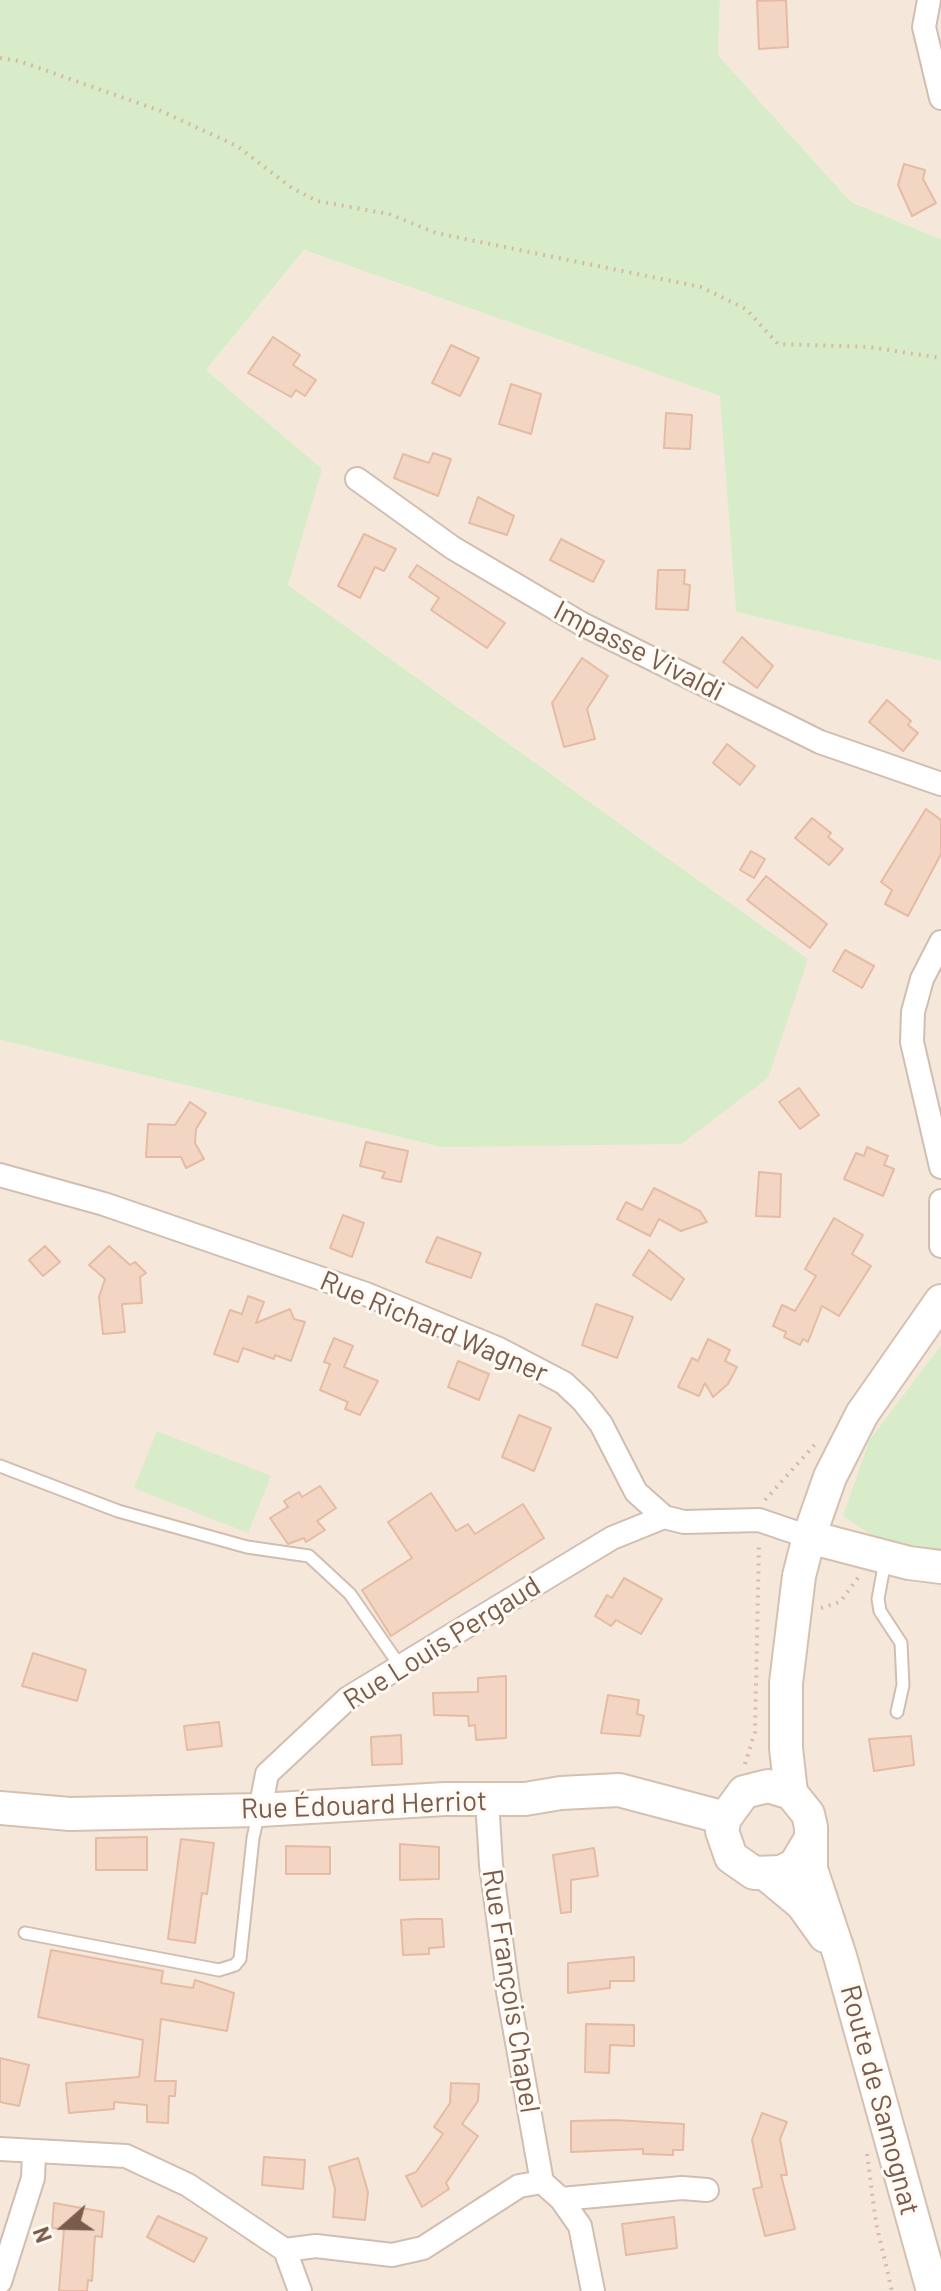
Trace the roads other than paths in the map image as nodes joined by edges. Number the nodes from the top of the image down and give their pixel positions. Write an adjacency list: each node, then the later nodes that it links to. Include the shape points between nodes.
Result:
1 (929, 0): 2 (street, via 924,27)
2 (941, 98)
3 (357, 479): 4 (street, Impasse Vivaldi, via 453,548 582,624 820,742)
4 (941, 784)
5 (941, 942): 6 (street, via 922,979 912,1042)
6 (941, 1167)
7 (0, 1175): 12 (street, Rue Richard Wagner, via 104,1204 366,1294 541,1369 583,1401 636,1492)
8 (941, 1201): 9 (street)
9 (941, 1246)
10 (941, 1301): 13 (main road, via 862,1414 830,1477)
11 (0, 1466): 16 (lane, via 118,1511 247,1547 309,1556 350,1594)
12 (664, 1517): 13 (street, via 684,1522 759,1520); 16 (street, Rue Louis Pergaud, via 612,1538)
13 (809, 1537): 14 (main road); 17 (main road)
14 (886, 1557): 15 (main road); 18 (lane, via 878,1599 901,1643 903,1685)
15 (941, 1567)
16 (400, 1666): 23 (street, Rue Louis Pergaud, via 348,1698 282,1758 264,1782)
17 (786, 1683): 19 (main road, via 759,1773); 20 (main road)
18 (897, 1712)
19 (744, 1792): 20 (main road, via 768,1786); 24 (main road)
20 (791, 1793): 25 (main road, via 808,1814)
21 (487, 1800): 23 (main road, Rue Édouard Herriot); 24 (main road, Rue Édouard Herriot, via 619,1790); 31 (street, Rue François Chapel, via 508,1992)
22 (0, 1808): 23 (main road, Rue Édouard Herriot, via 70,1814)
23 (260, 1810): 27 (lane, via 235,1965 219,1970)
24 (725, 1818): 26 (main road, via 722,1831 731,1857 754,1873)
25 (810, 1840): 26 (main road, via 795,1865); 28 (main road, Route de Samognat, via 811,1869)
26 (767, 1875): 28 (main road, Route de Samognat, via 802,1904)
27 (25, 1933)
28 (840, 1956): 38 (main road, Route de Samognat)
29 (0, 2149): 30 (street)
30 (34, 2153): 34 (street, via 126,2156 188,2185); 35 (street, via 33,2178)
31 (542, 2182): 33 (street); 34 (street, via 519,2186 423,2248 392,2255 316,2246)
32 (707, 2190): 33 (street)
33 (561, 2199): 37 (street, via 580,2226)
34 (285, 2250): 36 (street)
35 (0, 2282)
36 (300, 2291)
37 (593, 2291)
38 (933, 2291)

